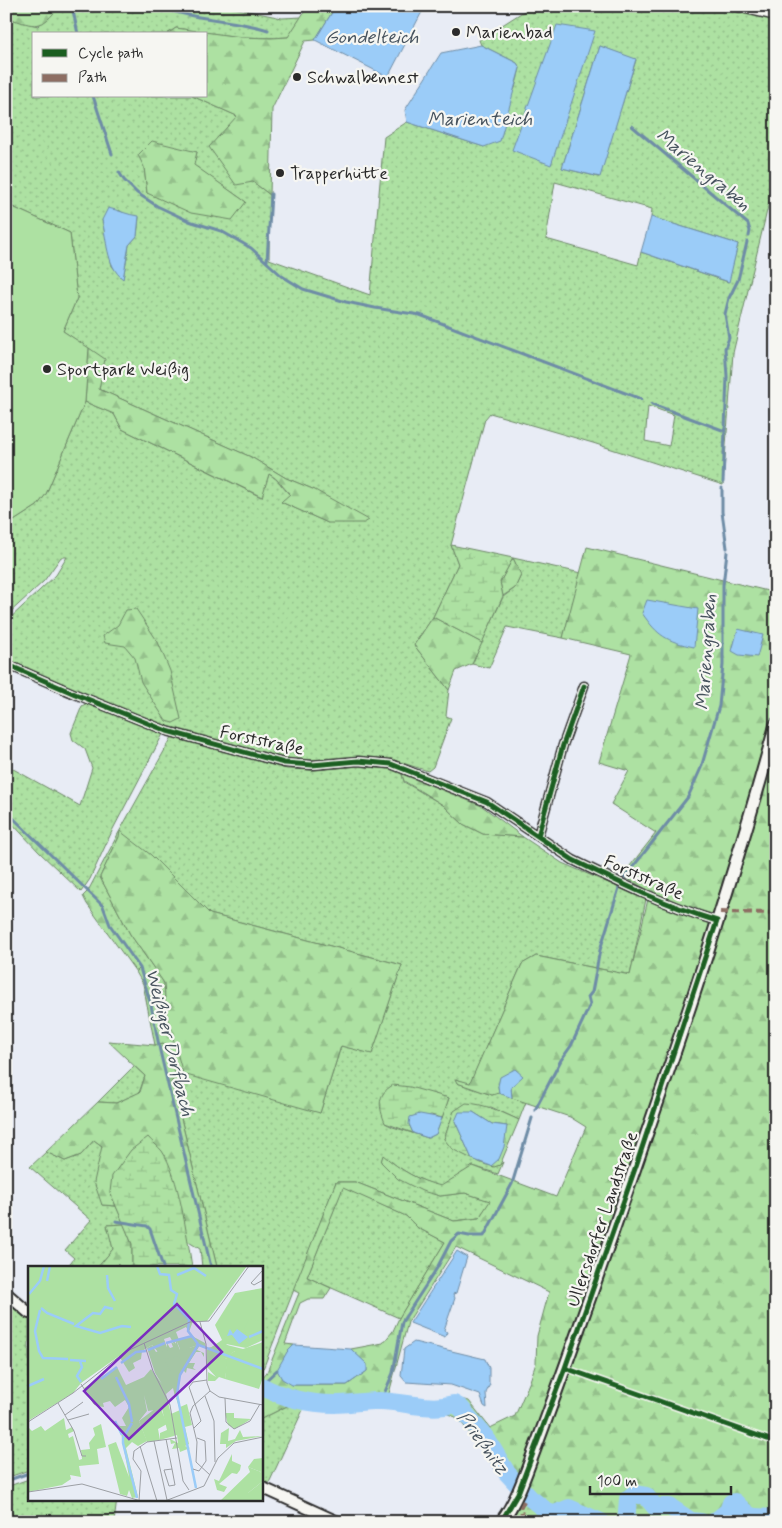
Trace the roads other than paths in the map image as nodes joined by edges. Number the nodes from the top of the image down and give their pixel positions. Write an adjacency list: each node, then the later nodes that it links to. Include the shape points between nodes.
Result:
1 (733, 6): 2 (street)
2 (776, 16)
3 (6, 664): 6 (street, Forststraße, via 167,731 284,763 358,761 391,764 487,802)
4 (584, 686): 6 (street, via 563,745)
5 (776, 724): 7 (main road, Ullersdorfer Landstraße)
6 (538, 836): 7 (street, Forststraße, via 573,860 647,896)
7 (717, 921): 12 (main road, Ullersdorfer Landstraße, via 566,1368 518,1494)
8 (6, 1293): 9 (street)
9 (28, 1312)
10 (262, 1487): 11 (street)
11 (338, 1522)
12 (501, 1522)

